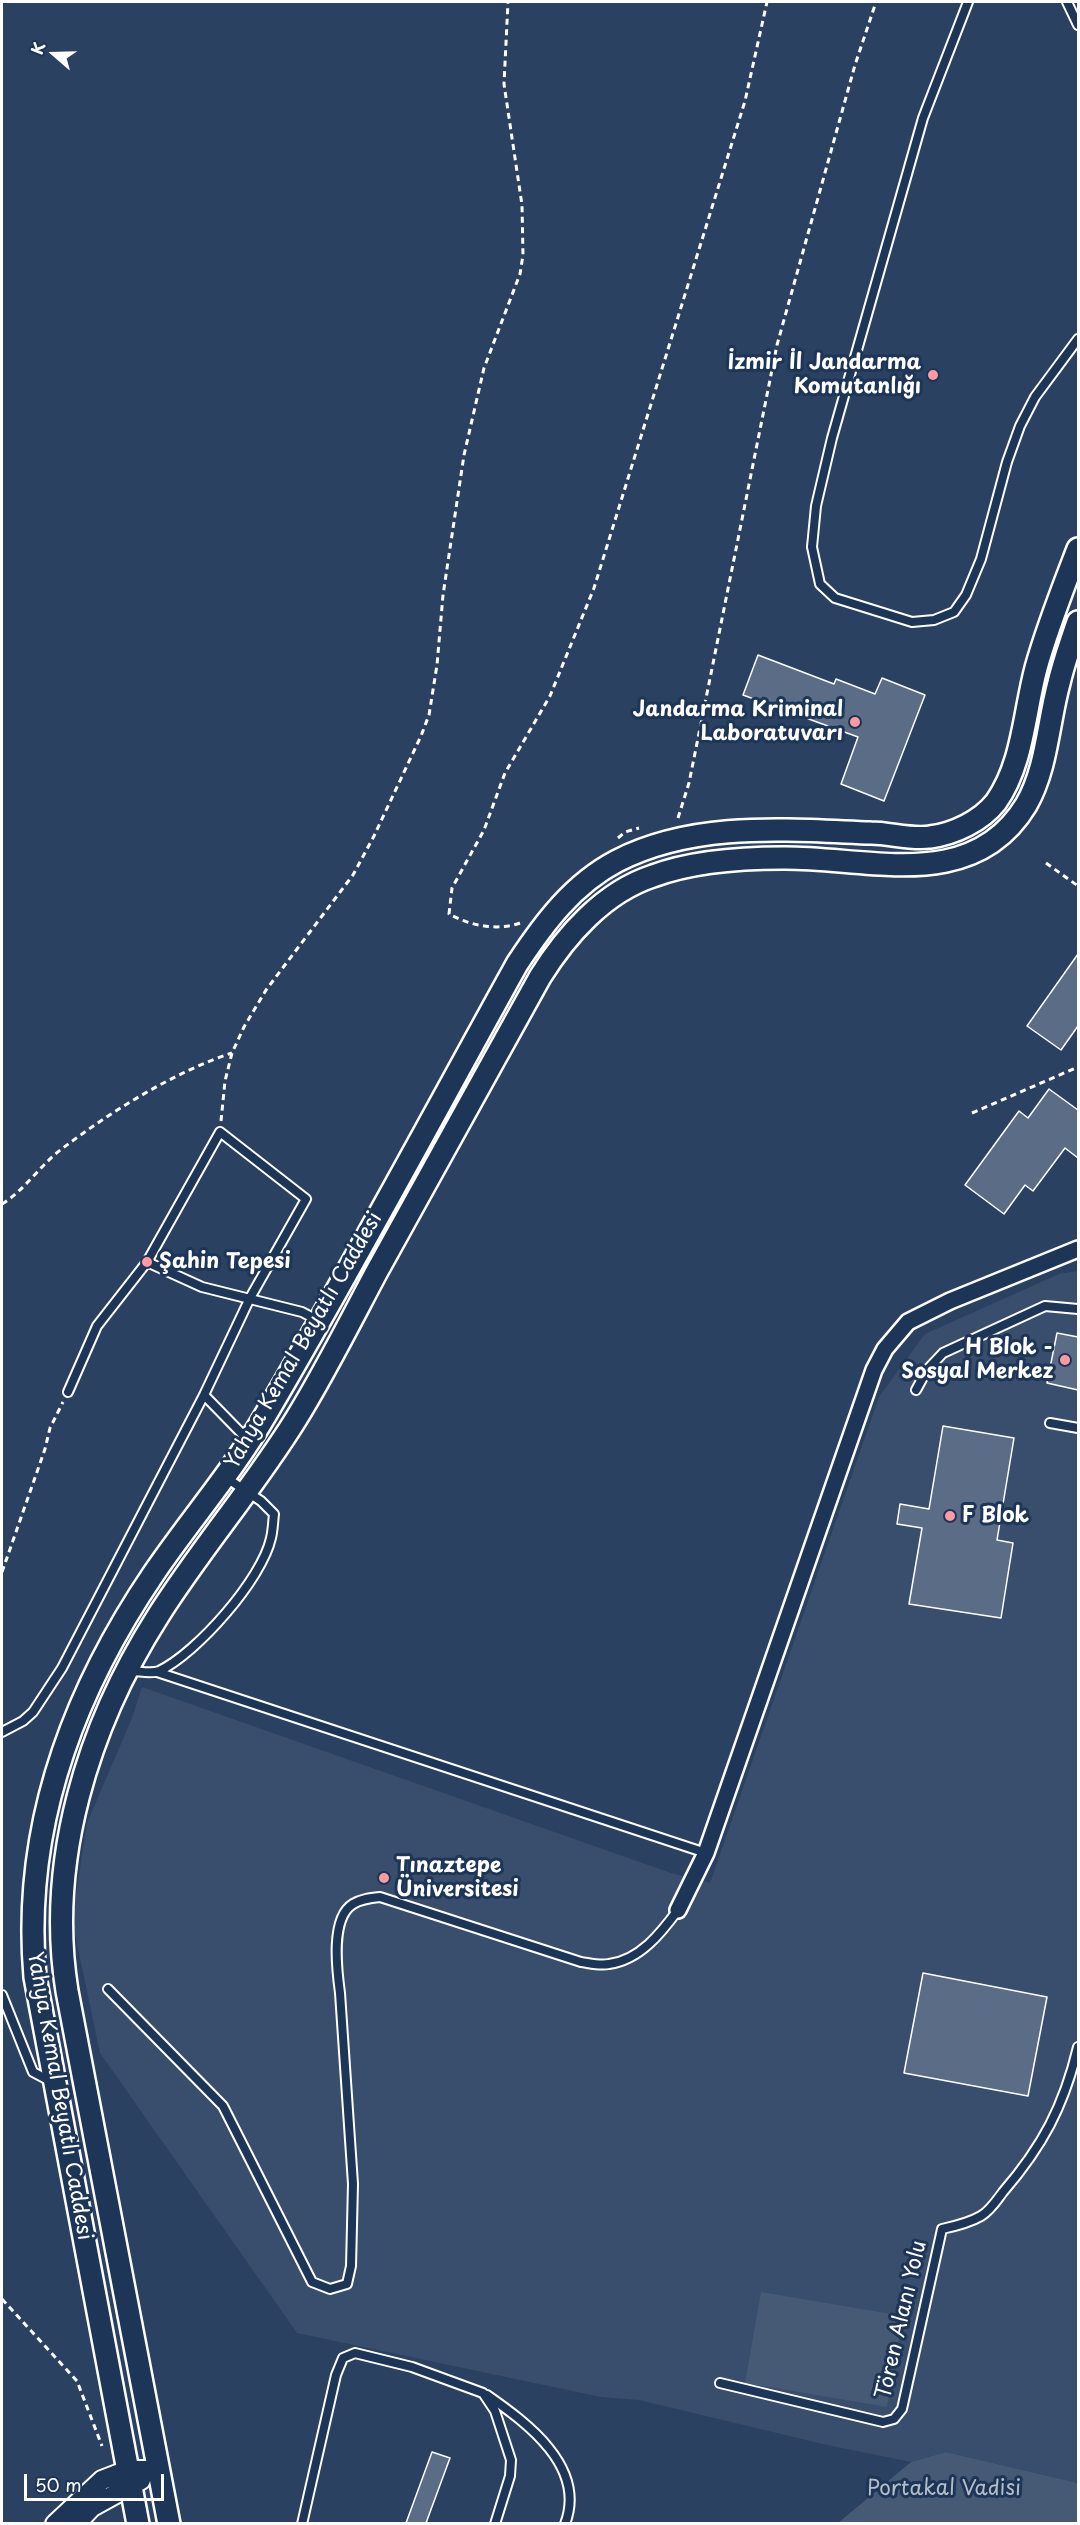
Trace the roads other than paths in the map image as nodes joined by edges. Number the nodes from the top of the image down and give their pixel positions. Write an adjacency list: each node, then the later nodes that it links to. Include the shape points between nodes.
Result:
1 (968, 2): 4 (lane, via 923,118 832,438 816,506 812,548 820,584 835,598 912,622 934,620 954,612 981,559 1020,426 1035,397)
2 (1066, 2): 3 (lane)
3 (1078, 25)
4 (1078, 339)
5 (1078, 549): 9 (main road, Yahya Kemal Beyatlı Caddesi, via 1037,665 1016,762 1009,780 984,816 928,838 779,830 705,834 661,844 595,875 565,901 511,974)
6 (1078, 622): 10 (main road, Yahya Kemal Beyatlı Caddesi, via 1036,783 1014,821 983,848 960,859 913,866 784,858 695,865 629,886 590,916 553,956 540,977)
7 (1078, 1248): 25 (street, via 908,1322 885,1349 874,1370)
8 (147, 1262): 11 (lane, via 202,1287); 11 (lane, via 220,1132 306,1199); 15 (lane, via 98,1326)
9 (346, 1274): 10 (main road); 13 (main road, Yahya Kemal Beyatlı Caddesi)
10 (369, 1286): 21 (main road, Yahya Kemal Beyatlı Caddesi, via 297,1417)
11 (250, 1298): 13 (lane, via 302,1312); 16 (lane)
12 (1078, 1309): 14 (lane, via 1045,1306 944,1353 927,1370)
13 (321, 1322): 19 (main road, Yahya Kemal Beyatlı Caddesi)
14 (916, 1390)
15 (68, 1392)
16 (204, 1395): 19 (lane); 24 (lane, via 62,1668 33,1712)
17 (1050, 1423): 18 (lane)
18 (1078, 1428)
19 (250, 1442): 20 (main road, Yahya Kemal Beyatlı Caddesi)
20 (225, 1477): 21 (lane); 30 (main road, Yahya Kemal Beyatlı Caddesi, via 155,1571 110,1645 74,1721 57,1769 39,1840 32,1910 35,1977)
21 (246, 1492): 22 (main road, Yahya Kemal Beyatlı Caddesi, via 159,1614); 23 (lane, via 274,1514 271,1539 260,1564 229,1611 188,1651)
22 (126, 1671): 23 (lane); 33 (main road, Yahya Kemal Beyatlı Caddesi, via 90,1757 74,1815 61,1889 60,1940)
23 (157, 1672): 25 (lane)
24 (2, 1732)
25 (706, 1853): 26 (street)
26 (678, 1910): 27 (lane, via 647,1946 609,1965 581,1962 380,1897 365,1899 344,1912 336,1962 353,2184 351,2254 347,2284 330,2289 312,2282 223,2106)
27 (108, 1989)
28 (2, 1995): 30 (lane, via 33,2072)
29 (1078, 2047): 31 (lane, Tören Alanı Yolu, via 1063,2101 1048,2130 1008,2186 984,2215 942,2229 902,2409 894,2419 883,2422)
30 (54, 2083): 34 (main road, Yahya Kemal Beyatlı Caddesi)
31 (720, 2383)
32 (483, 2393): 39 (lane, via 412,2367 355,2353 343,2358); 40 (lane, via 495,2411 511,2460); 41 (lane, via 520,2417 557,2460 571,2495)
33 (158, 2470): 34 (street); 38 (main road, Yahya Kemal Beyatlı Caddesi)
34 (131, 2486): 35 (street, via 102,2480); 36 (street, via 92,2507); 37 (main road, Yahya Kemal Beyatlı Caddesi)
35 (55, 2523)
36 (75, 2523)
37 (138, 2523)
38 (169, 2523)
39 (302, 2523)
40 (495, 2523)
41 (565, 2523)

